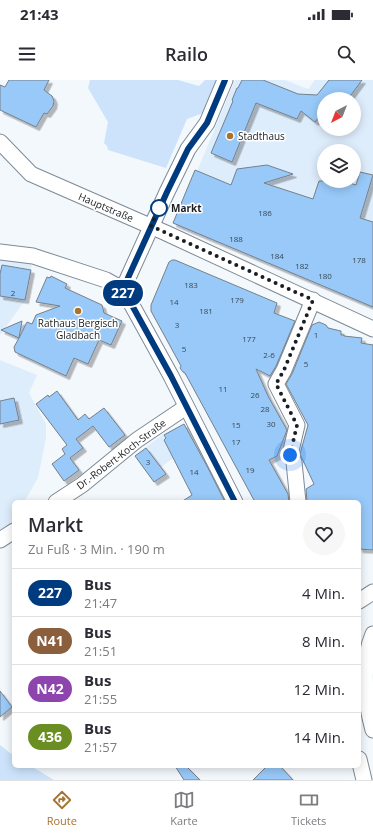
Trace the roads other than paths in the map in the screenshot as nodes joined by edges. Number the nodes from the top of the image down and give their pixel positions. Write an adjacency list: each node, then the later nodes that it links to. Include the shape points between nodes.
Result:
1 (225, 80): 3 (street, via 207,123 188,149)
2 (0, 142): 3 (street, Hauptstraße, via 30,174)
3 (151, 226): 5 (street); 6 (street, Hauptstraße)
4 (0, 252): 5 (street, via 33,256 106,280)
5 (122, 291): 8 (street)
6 (313, 300): 7 (street, Hauptstraße); 11 (street, via 276,384 297,425 290,455 294,462)
7 (373, 329)
8 (186, 406): 9 (street, Dr.-Robert-Koch-Straße); 10 (street)
9 (59, 500)
10 (234, 500)
11 (298, 500)
12 (12, 532): 13 (street)
13 (0, 540)
14 (373, 592): 15 (street)
15 (361, 601)
16 (373, 634): 17 (street, via 366,661 366,698)
17 (373, 730)
18 (361, 767): 19 (street)
19 (364, 780)

